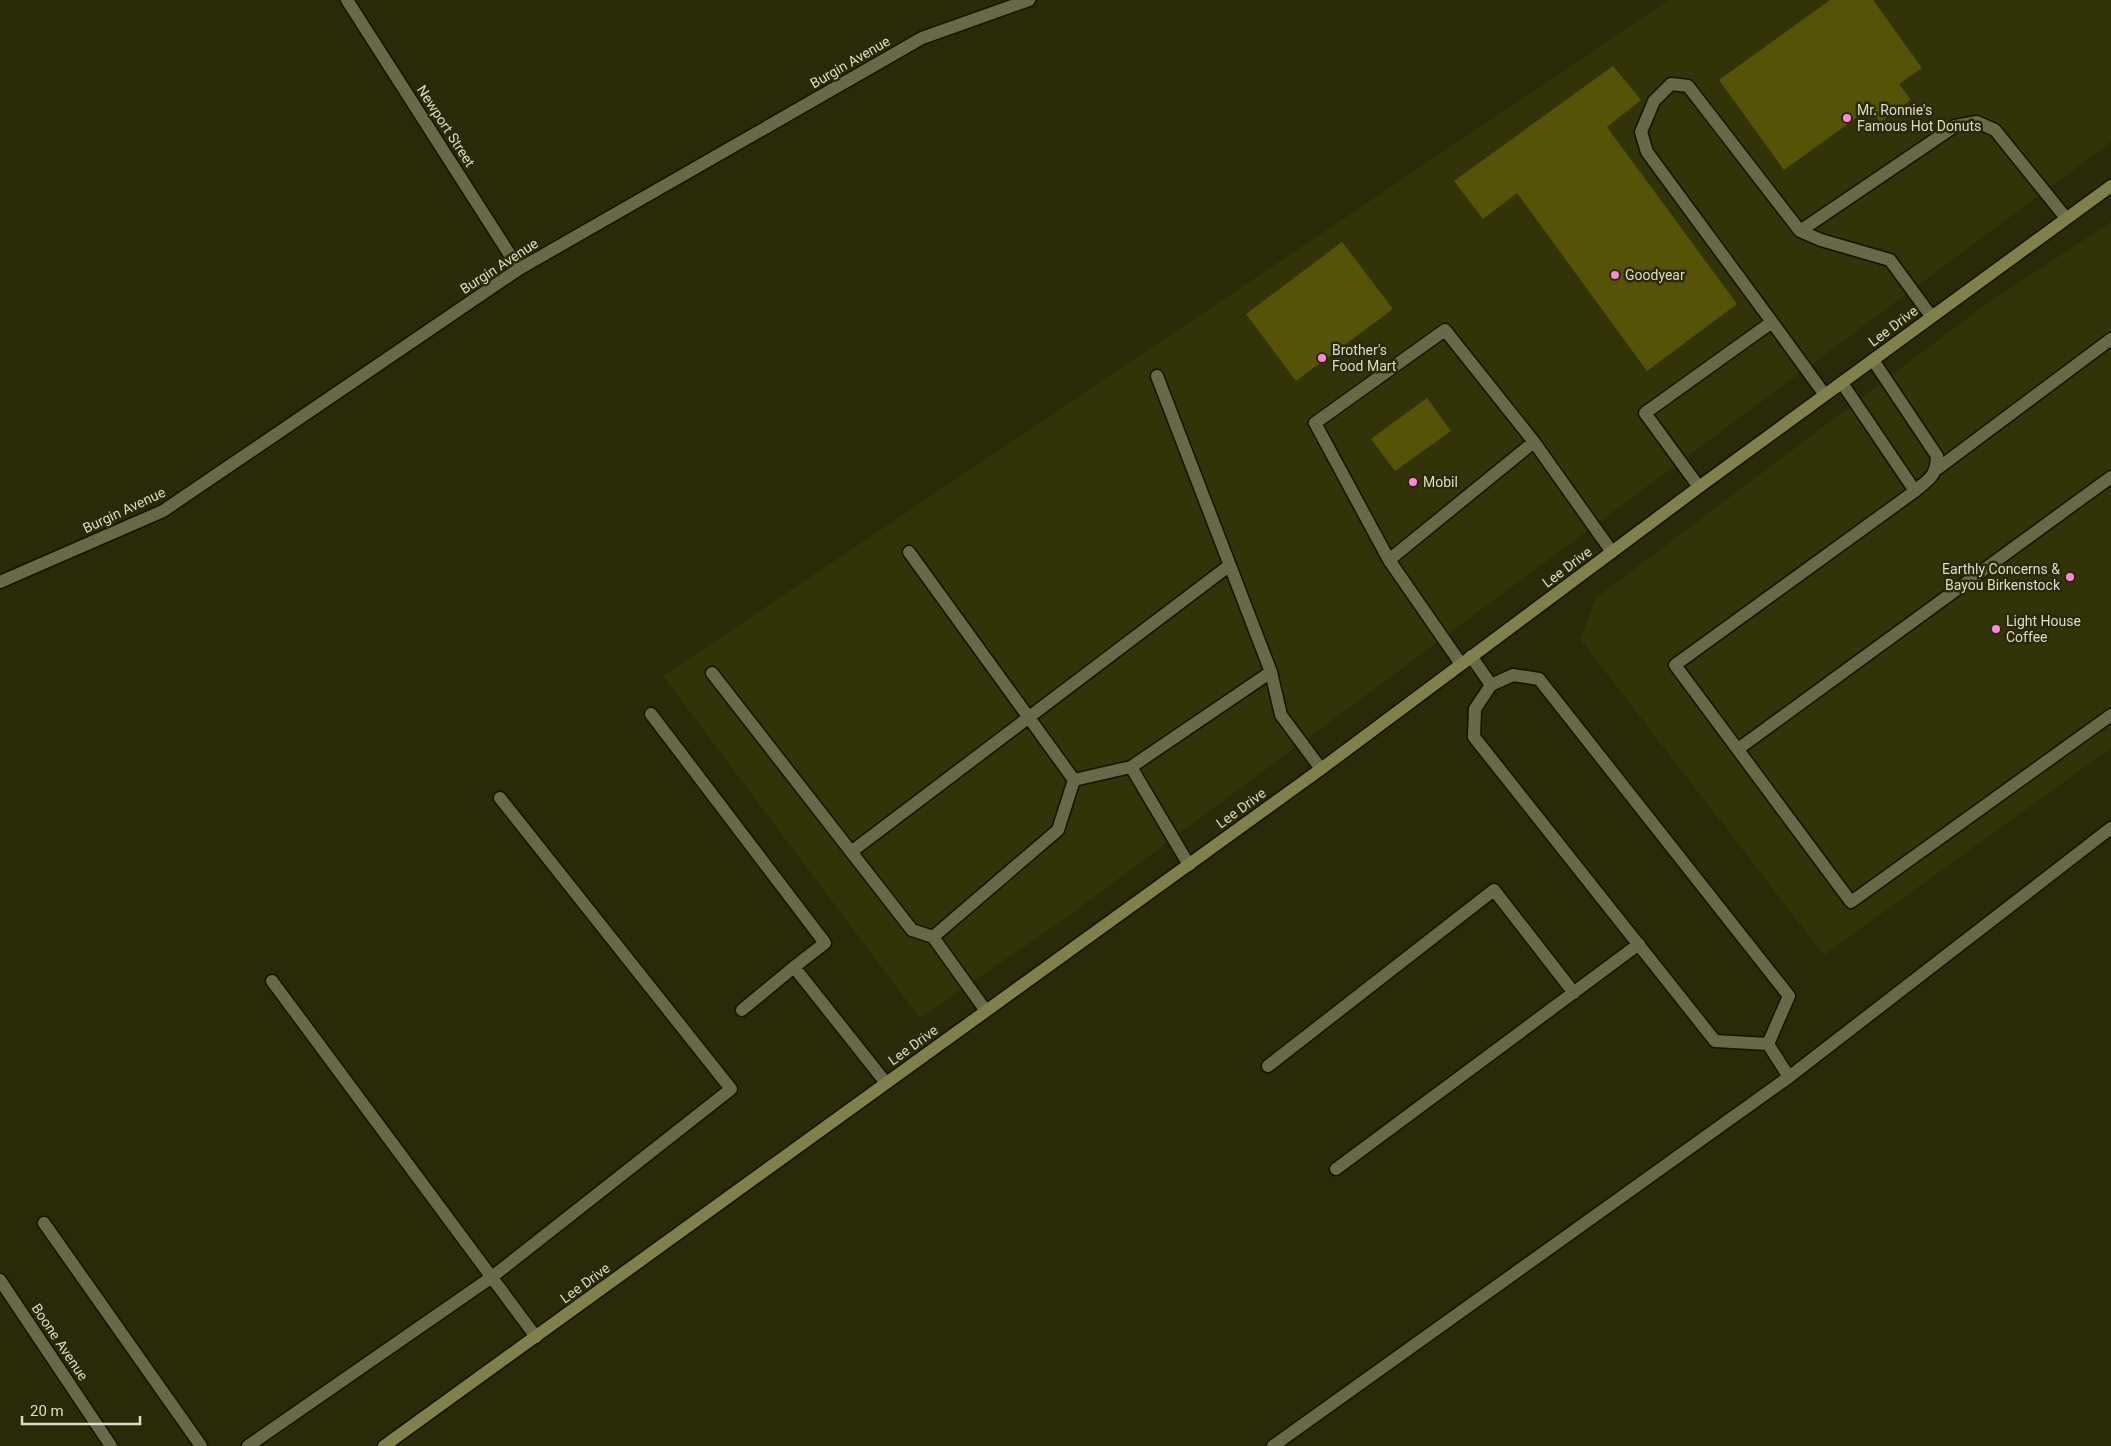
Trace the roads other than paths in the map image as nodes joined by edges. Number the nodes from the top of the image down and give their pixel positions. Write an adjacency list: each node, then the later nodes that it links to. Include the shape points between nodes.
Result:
1 (347, 0): 6 (street, Newport Street)
2 (1029, 0): 6 (street, Burgin Avenue, via 922,38)
3 (2111, 186): 4 (main road, Lee Drive)
4 (2066, 218): 5 (street, via 1995,130 1977,122 1955,126); 7 (main road, Lee Drive)
5 (1800, 231): 7 (street, via 1890,260); 8 (street, via 1688,86 1671,84 1654,101 1641,132 1647,152)
6 (519, 269): 23 (street, Burgin Avenue, via 163,511)
7 (1931, 316): 10 (main road, Lee Drive)
8 (1772, 322): 13 (street); 17 (street, via 1645,414)
9 (2111, 339): 15 (street)
10 (1873, 360): 12 (main road, Lee Drive); 15 (street, via 1937,456)
11 (1157, 376): 22 (street)
12 (1842, 383): 13 (main road, Lee Drive); 18 (street)
13 (1825, 395): 17 (main road, Lee Drive)
14 (1534, 442): 20 (street); 21 (street); 21 (street, via 1445,330 1315,422)
15 (1936, 469): 18 (street, via 1931,478)
16 (2111, 478): 32 (street)
17 (1699, 487): 20 (main road, Lee Drive)
18 (1914, 491): 32 (street, via 1675,665)
19 (909, 552): 31 (street)
20 (1612, 552): 24 (main road, Lee Drive)
21 (1388, 560): 25 (street)
22 (1230, 564): 27 (street); 31 (street)
23 (0, 582)
24 (1471, 656): 25 (main road, Lee Drive); 28 (street)
25 (1461, 664): 34 (main road, Lee Drive)
26 (712, 672): 38 (street)
27 (1271, 672): 33 (street); 34 (street, via 1281,715)
28 (1491, 685): 41 (street, via 1475,708 1474,737); 47 (street, via 1513,675 1539,679 1789,996)
29 (651, 714): 42 (street, via 825,943)
30 (2111, 715): 32 (street, via 1851,902)
31 (1030, 718): 35 (street); 38 (street)
32 (1738, 749)
33 (1131, 767): 35 (street); 39 (street)
34 (1321, 769): 39 (main road, Lee Drive)
35 (1074, 780): 40 (street, via 1058,830)
36 (500, 798): 53 (street, via 731,1089)
37 (2111, 828): 49 (street)
38 (851, 852): 40 (street, via 912,930)
39 (1189, 865): 46 (main road, Lee Drive)
40 (932, 937): 46 (street)
41 (1638, 944): 44 (street); 47 (street, via 1715,1041)
42 (794, 967): 45 (street); 50 (street)
43 (272, 981): 53 (street)
44 (1574, 993): 48 (street, via 1494,890); 51 (street)
45 (742, 1010)
46 (986, 1012): 50 (main road, Lee Drive)
47 (1768, 1044): 49 (street)
48 (1268, 1066)
49 (1789, 1077): 60 (street)
50 (886, 1083): 55 (main road, Lee Drive)
51 (1336, 1170)
52 (44, 1222): 57 (street)
53 (492, 1276): 55 (street); 58 (street)
54 (0, 1280): 56 (street, Boone Avenue)
55 (536, 1337): 59 (main road, Lee Drive)
56 (111, 1446)
57 (201, 1446)
58 (248, 1446)
59 (384, 1446)
60 (1273, 1446)

